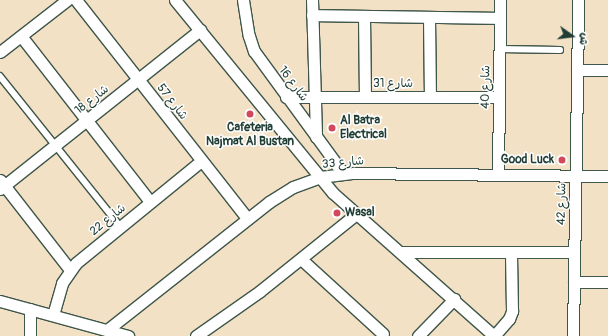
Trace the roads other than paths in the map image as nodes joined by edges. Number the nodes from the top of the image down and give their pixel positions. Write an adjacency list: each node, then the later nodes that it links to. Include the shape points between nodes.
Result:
1 (67, 0): 13 (street)
2 (76, 0): 20 (street, شارع 57)
3 (175, 0): 12 (street)
4 (243, 0): 21 (street, شارع 16, via 254,51)
5 (312, 0): 8 (street)
6 (500, 0): 11 (street, شارع 40)
7 (578, 0): 17 (street, شارع 42)
8 (312, 15): 9 (street); 22 (street)
9 (364, 16): 10 (street); 23 (street)
10 (429, 17): 11 (street); 24 (street)
11 (499, 18): 14 (street, شارع 40)
12 (200, 30): 20 (street, شارع 18); 34 (street)
13 (21, 36): 16 (street); 26 (street)
14 (499, 49): 15 (lane); 25 (street, شارع 40)
15 (560, 50)
16 (0, 52)
17 (577, 70): 18 (street); 32 (street, شارع 42)
18 (608, 70)
19 (0, 76): 28 (lane)
20 (138, 80): 26 (street, شارع 18); 29 (street, شارع 57)
21 (286, 97): 22 (street, شارع 31); 27 (street, شارع 16)
22 (315, 97): 23 (street, شارع 31); 27 (street)
23 (365, 97): 24 (street, شارع 31)
24 (430, 97): 25 (street, شارع 31)
25 (499, 97): 31 (street, شارع 40)
26 (87, 121): 28 (street, شارع 18); 36 (street)
27 (316, 137): 30 (street, شارع 16)
28 (56, 145): 35 (street, شارع 18); 39 (lane)
29 (202, 161): 36 (street, شارع 22); 38 (street, شارع 57)
30 (343, 173): 31 (street, شارع 33); 34 (street, شارع 33)
31 (498, 175): 32 (street, شارع 33)
32 (575, 176): 33 (street, شارع 33); 42 (street, شارع 42)
33 (608, 176)
34 (320, 177): 37 (street); 38 (street, شارع 33, via 281,194)
35 (2, 185): 44 (street)
36 (150, 202): 39 (street, شارع 22)
37 (356, 214): 40 (street); 43 (street)
38 (248, 219): 51 (street, شارع 33)
39 (120, 226): 44 (street, شارع 22)
40 (401, 252): 41 (street); 47 (street)
41 (511, 252): 42 (street); 57 (street, via 512,311)
42 (574, 252): 45 (street, شارع 42)
43 (301, 259): 52 (street); 55 (street)
44 (70, 270): 50 (street, شارع 22, via 56,298)
45 (574, 282): 46 (street); 58 (street, شارع 42)
46 (608, 282)
47 (454, 299): 56 (street); 57 (street)
48 (0, 301): 49 (street)
49 (30, 309): 50 (street); 53 (street)
50 (53, 315): 51 (street)
51 (107, 330): 54 (street)
52 (383, 334)
53 (30, 336)
54 (128, 336)
55 (196, 336)
56 (418, 336)
57 (494, 336)
58 (573, 336)

